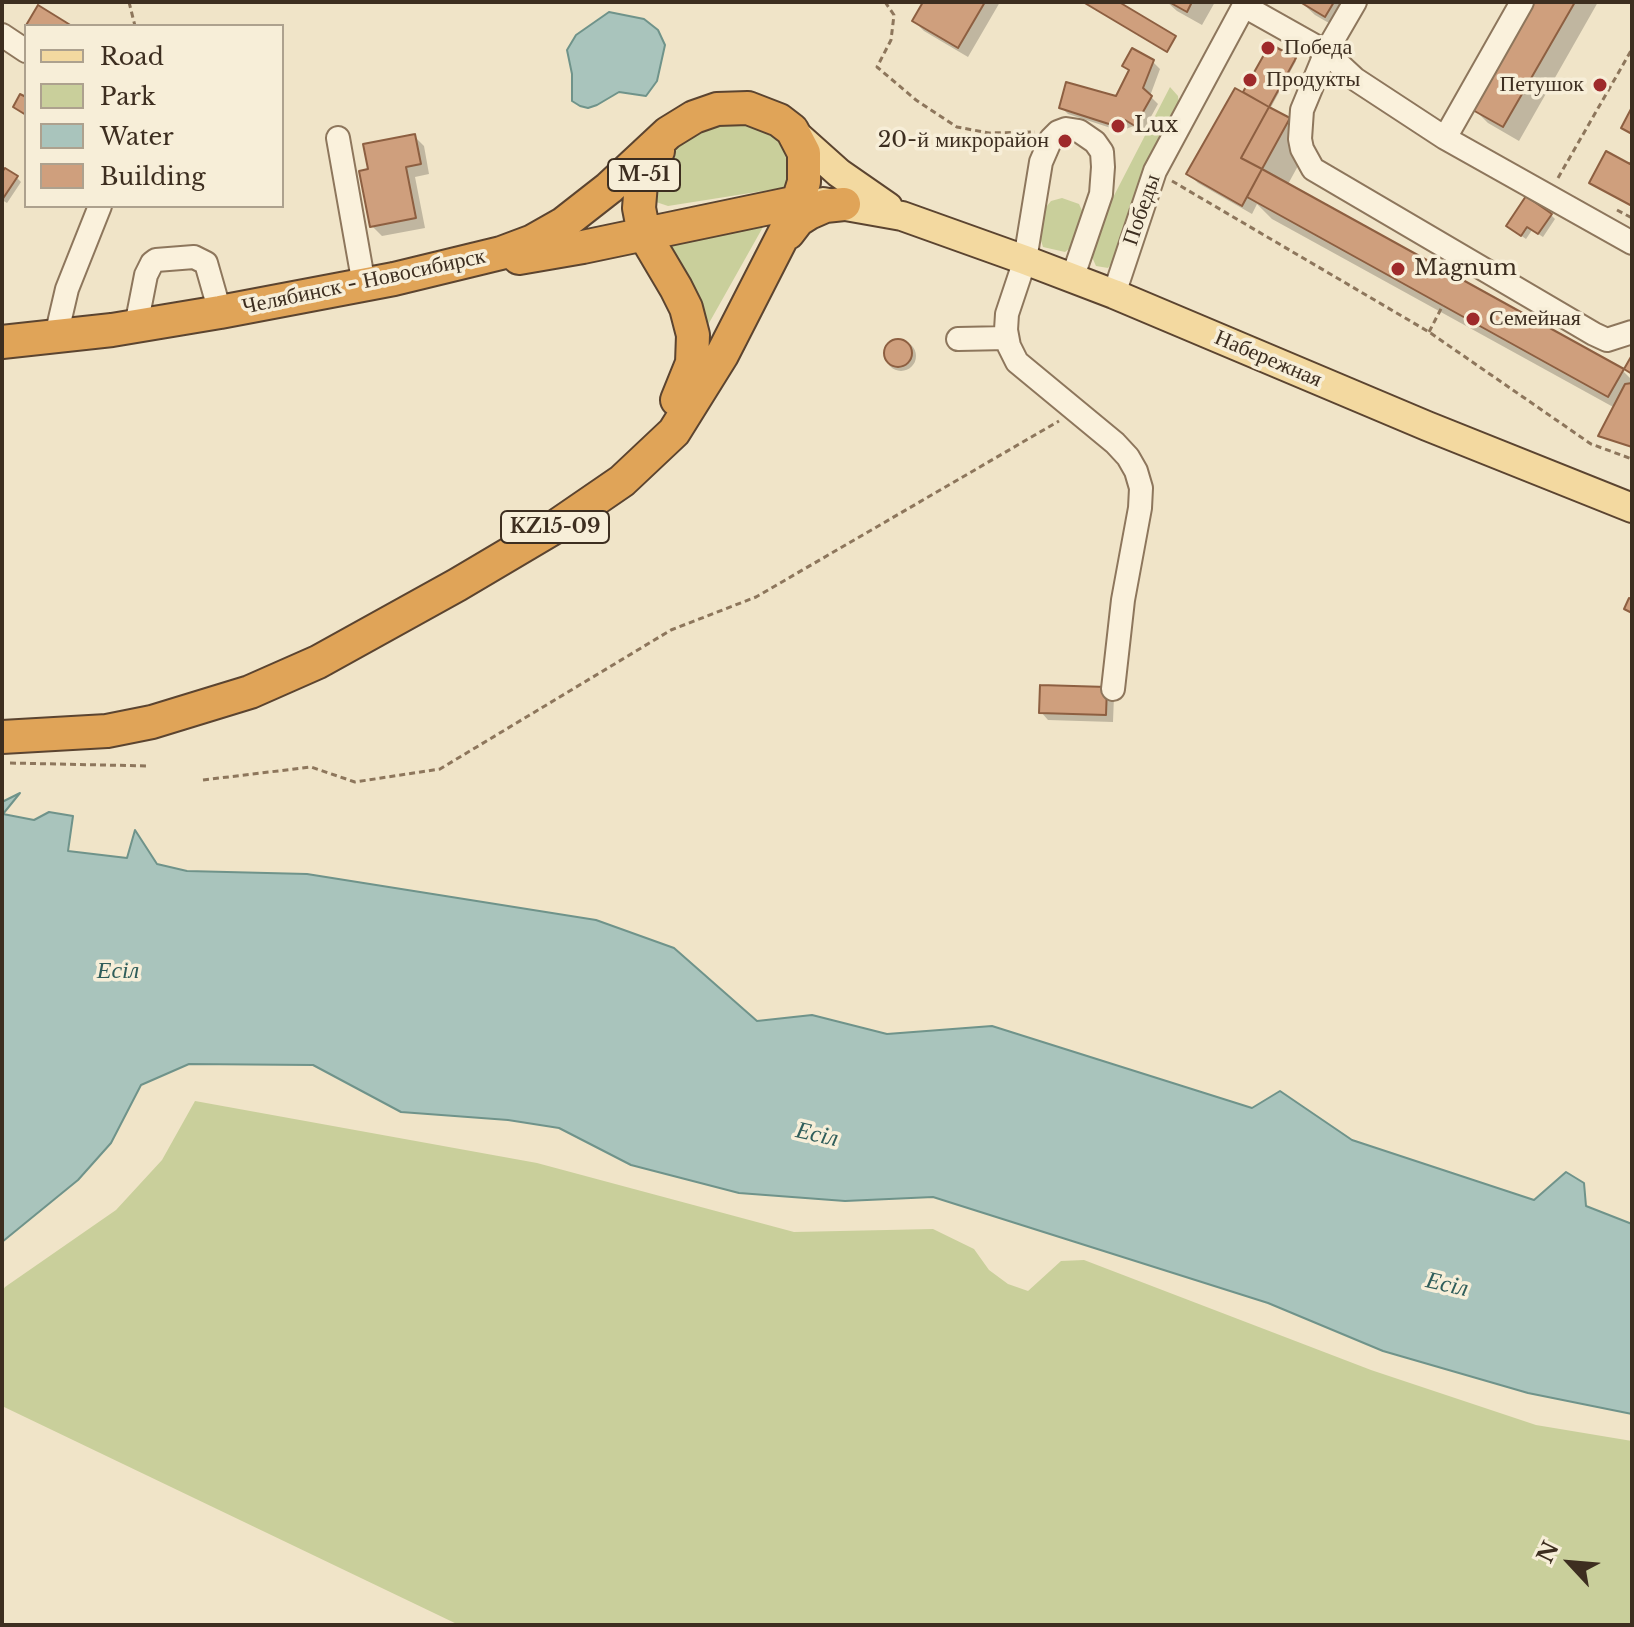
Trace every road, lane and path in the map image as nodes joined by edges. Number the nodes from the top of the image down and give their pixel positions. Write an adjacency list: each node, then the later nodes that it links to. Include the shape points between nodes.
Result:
1 (129, 2): 6 (path)
2 (885, 2): 13 (path, via 894,15 891,40 877,67 916,100 957,127 989,133)
3 (1355, 2): 10 (street)
4 (1522, 2): 15 (street)
5 (1245, 4): 10 (street); 16 (street, Победы)
6 (134, 24)
7 (2, 35): 9 (street)
8 (1632, 49): 18 (path)
9 (24, 50)
10 (1326, 52): 15 (street, via 1355,79); 35 (street, via 1299,123 1302,149 1313,169 1601,338)
11 (678, 126): 12 (highway, Челябинск - Новосибирск, via 705,112 731,107 765,113); 17 (highway, M-51); 29 (highway, Челябинск - Новосибирск, via 591,204 533,241)
12 (792, 130): 19 (highway, KZ15-09, via 805,165); 22 (main road, Набережная, via 839,173)
13 (1058, 132): 27 (street, via 1041,162); 28 (street, via 1079,131 1102,152 1101,194)
14 (338, 138): 29 (street)
15 (1445, 138): 18 (street)
16 (1155, 171): 30 (street, Победы); 34 (path)
17 (641, 183): 23 (highway, via 646,201 659,216); 24 (highway, M-51)
18 (1547, 195): 25 (street)
19 (798, 202): 20 (main road, Набережная); 23 (highway); 26 (highway, KZ15-09)
20 (844, 204): 22 (main road, Набережная); 26 (highway, via 803,216)
21 (99, 208): 36 (street, via 67,289)
22 (902, 216): 27 (main road, Набережная)
23 (699, 222): 24 (highway)
24 (644, 234): 29 (highway); 44 (highway, KZ15-09, via 686,308 694,342 686,380 662,423 611,469 379,620 284,673)
25 (1632, 243)
26 (775, 253): 44 (highway, KZ15-09, via 690,410 622,481 555,527 318,662)
27 (1025, 260): 28 (main road, Набережная); 37 (street, via 1007,314)
28 (1072, 279): 30 (main road, Набережная)
29 (379, 282): 32 (highway, Челябинск - Новосибирск)
30 (1114, 294): 42 (main road, Набережная)
31 (1443, 305): 34 (path)
32 (220, 312): 33 (highway, Челябинск - Новосибирск); 33 (street, via 206,263 194,257 156,260 146,275)
33 (136, 326): 36 (highway, Челябинск - Новосибирск)
34 (1429, 332): 41 (path, via 1591,444)
35 (1632, 332)
36 (56, 336): 39 (highway, Челябинск - Новосибирск)
37 (1007, 338): 38 (street); 40 (street, via 1017,362)
38 (958, 339)
39 (2, 342)
40 (1076, 411): 43 (street, via 1128,457 1141,488); 48 (path, via 756,597 671,630 440,769 355,782 311,767)
41 (1632, 459)
42 (1632, 508)
43 (1113, 689)
44 (186, 713): 45 (highway, KZ15-09, via 107,731)
45 (2, 737)
46 (2, 762): 47 (path)
47 (150, 766)
48 (203, 780)

